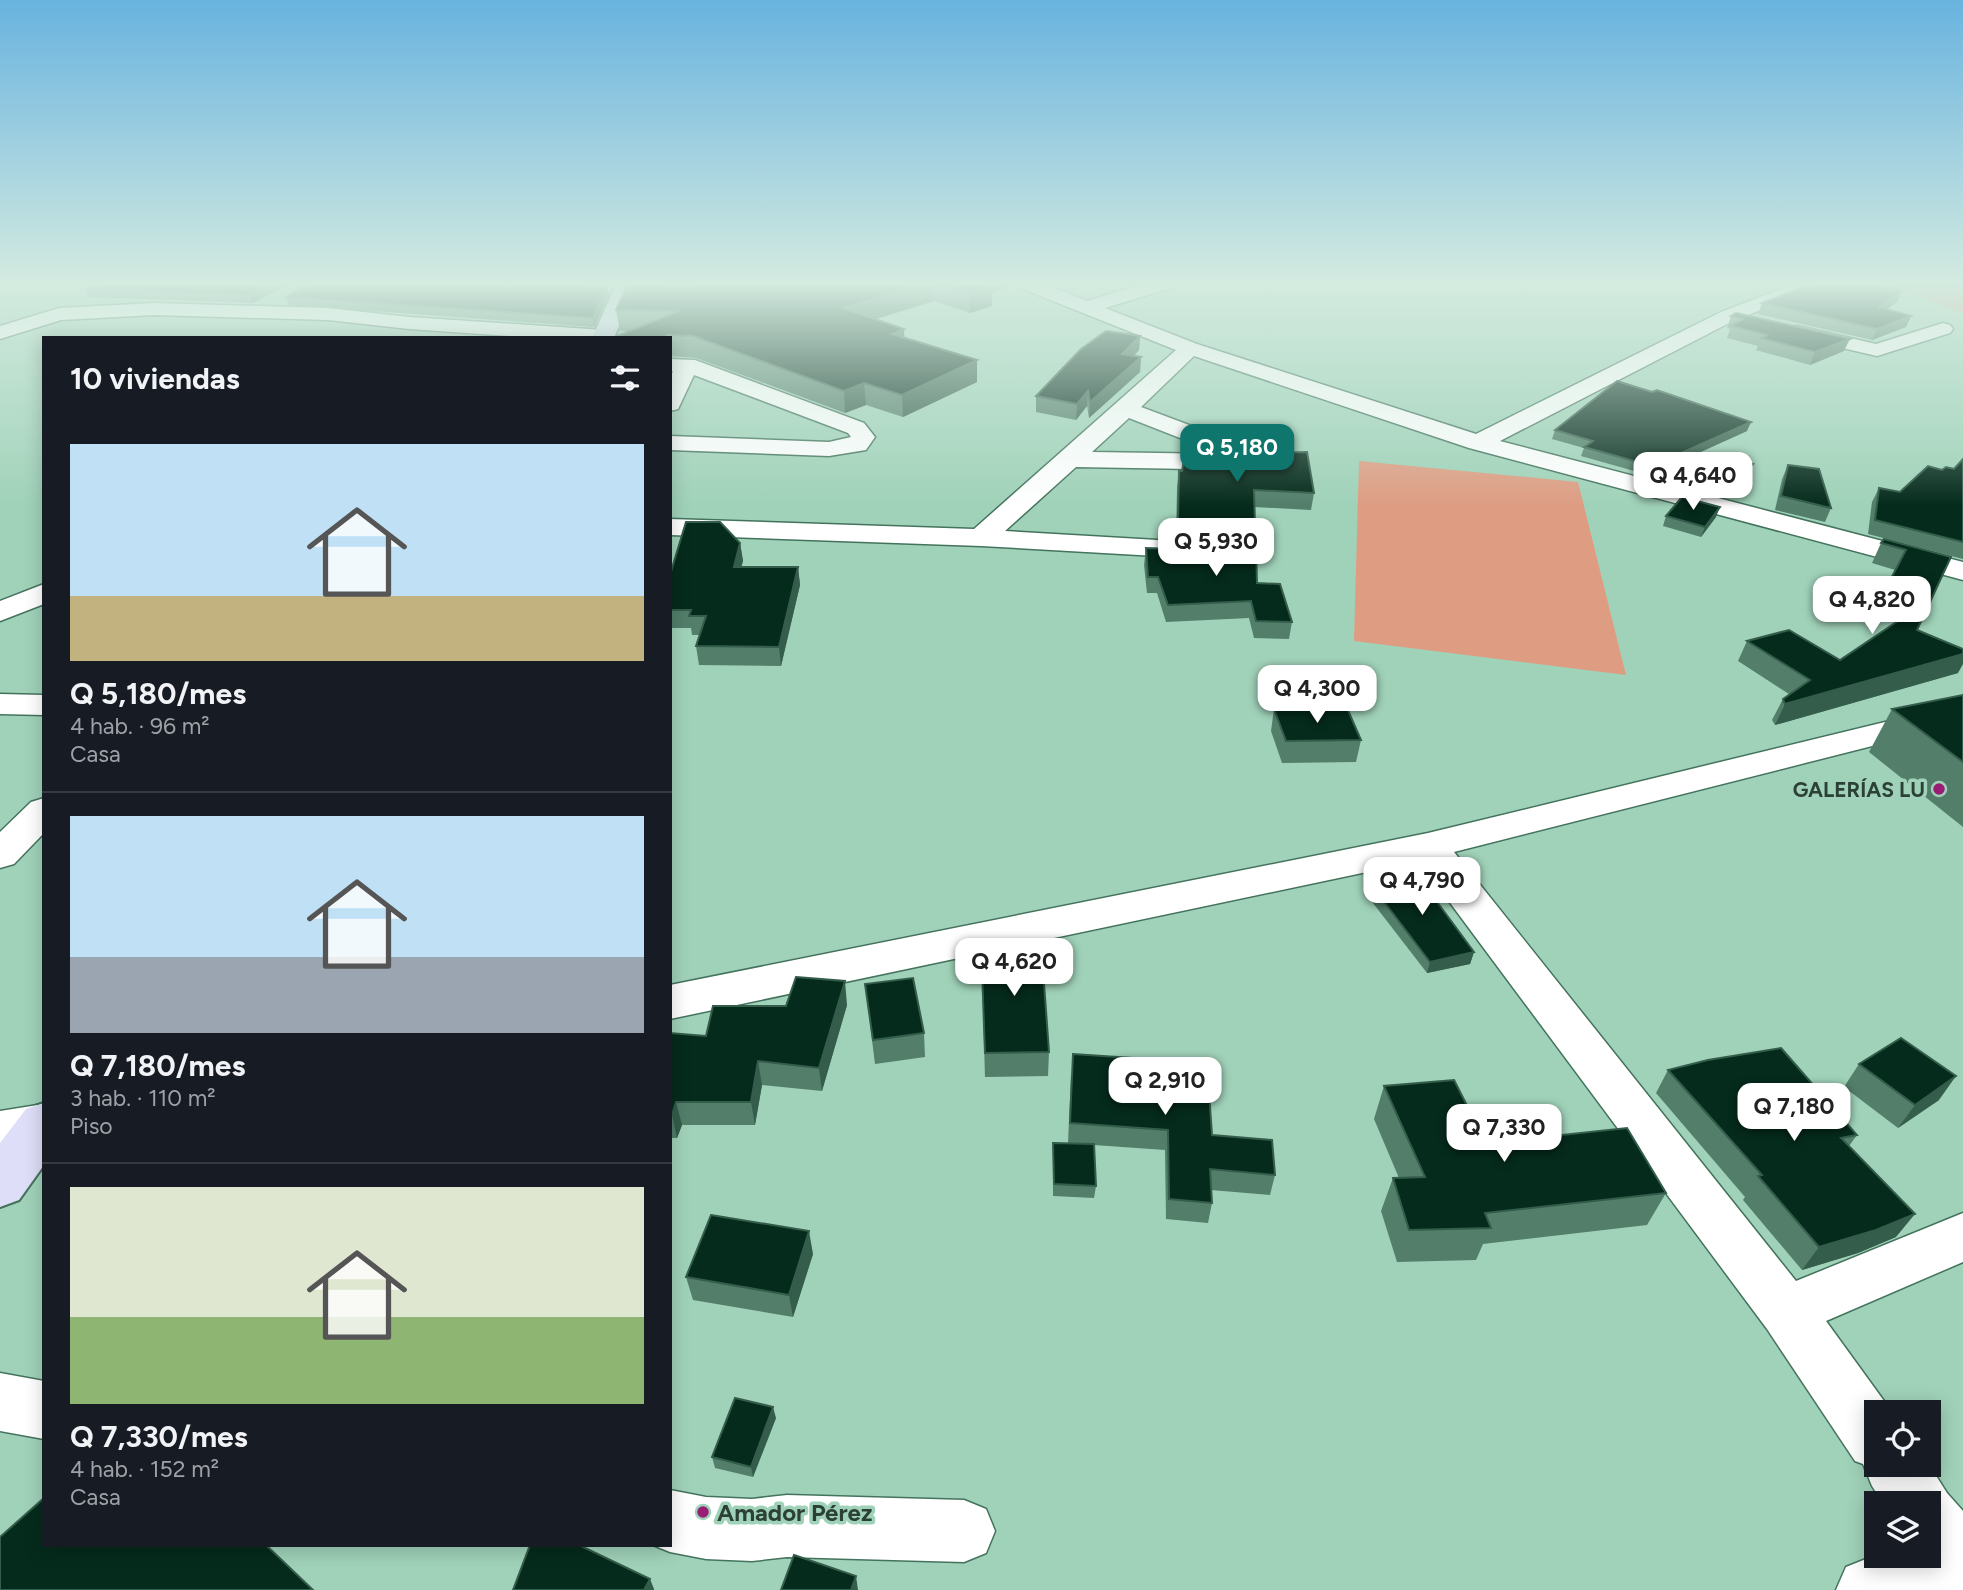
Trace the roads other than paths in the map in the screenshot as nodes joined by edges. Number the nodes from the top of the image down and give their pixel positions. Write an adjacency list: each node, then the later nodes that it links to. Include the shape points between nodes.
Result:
1 (1180, 357): 6 (street)
2 (1218, 357): 8 (street)
3 (1647, 357): 8 (street)
4 (679, 365): 5 (street); 7 (street, via 856,428 863,437 857,445 829,449)
5 (672, 395)
6 (1126, 409): 9 (street); 9 (street, via 1252,460)
7 (672, 443)
8 (1478, 443): 13 (street)
9 (1070, 459): 11 (street)
10 (672, 527): 11 (street)
11 (981, 538): 12 (street)
12 (1251, 553)
13 (1963, 571)
14 (42, 594): 15 (street)
15 (0, 612)
16 (0, 704): 17 (street)
17 (42, 705)
18 (1963, 713): 20 (street)
19 (42, 812): 21 (street)
20 (1428, 846): 22 (street); 28 (street)
21 (0, 855)
22 (672, 1002)
23 (42, 1124): 25 (street)
24 (42, 1127): 26 (street)
25 (0, 1131)
26 (0, 1184)
27 (1963, 1237): 28 (street)
28 (1786, 1311): 31 (street)
29 (0, 1402): 30 (street)
30 (42, 1410)
31 (1864, 1423)
32 (672, 1521): 33 (street, via 752,1530 787,1526)
33 (964, 1531)
34 (1949, 1544): 35 (street)
35 (1870, 1590)

